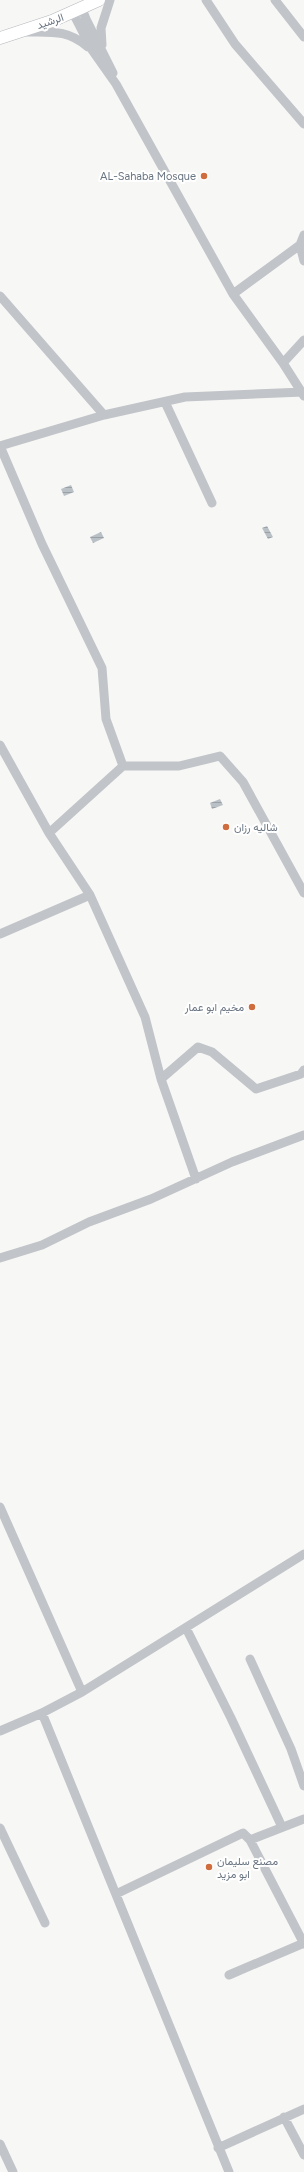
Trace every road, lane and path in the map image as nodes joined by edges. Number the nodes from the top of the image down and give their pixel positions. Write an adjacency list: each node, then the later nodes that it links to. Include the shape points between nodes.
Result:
1 (99, 0): 5 (main road, الرشيد)
2 (110, 0): 10 (street, via 101,28)
3 (206, 0): 12 (street, via 235,44)
4 (275, 0): 7 (street)
5 (78, 11): 6 (main road, الرشيد); 9 (street); 10 (street, via 86,20)
6 (20, 31): 8 (main road, الرشيد); 9 (street, via 66,34 80,40)
7 (304, 37)
8 (0, 38)
9 (92, 50): 11 (street)
10 (102, 50): 11 (street)
11 (116, 84): 16 (street)
12 (304, 124)
13 (304, 235): 14 (street)
14 (300, 245): 15 (street); 16 (street)
15 (304, 262)
16 (233, 294): 19 (street)
17 (0, 296): 22 (street)
18 (304, 340): 19 (street)
19 (283, 363): 20 (street)
20 (304, 394): 21 (street, via 185,397)
21 (165, 402): 22 (street); 24 (street)
22 (104, 415): 23 (street)
23 (0, 446): 26 (street, via 42,544 102,668 106,719)
24 (212, 503)
25 (0, 745): 27 (street)
26 (123, 766): 27 (street); 28 (street, via 179,766 220,756 243,782)
27 (49, 832): 29 (street)
28 (304, 893)
29 (90, 895): 30 (street); 32 (street, via 145,1017)
30 (0, 934)
31 (304, 1070): 32 (street, via 301,1074 256,1089 212,1052 198,1047)
32 (161, 1079): 34 (street)
33 (304, 1135): 34 (street, via 232,1162)
34 (196, 1179): 35 (street, via 89,1222 42,1245)
35 (0, 1258)
36 (0, 1507): 40 (street)
37 (303, 1557): 38 (street)
38 (186, 1628): 40 (street); 45 (street)
39 (250, 1659): 43 (street, via 291,1749)
40 (82, 1692): 41 (street)
41 (42, 1713): 42 (street); 48 (street)
42 (0, 1731)
43 (304, 1786)
44 (304, 1818): 45 (street)
45 (282, 1827): 47 (street)
46 (0, 1828): 49 (street)
47 (250, 1840): 48 (street, via 243,1833); 50 (street)
48 (116, 1894): 55 (street)
49 (45, 1923)
50 (304, 1943): 51 (street)
51 (229, 1975)
52 (304, 2109): 53 (street)
53 (284, 2117): 55 (street); 56 (street)
54 (0, 2144): 57 (street)
55 (218, 2148): 58 (street)
56 (304, 2155)
57 (13, 2172)
58 (229, 2172)

